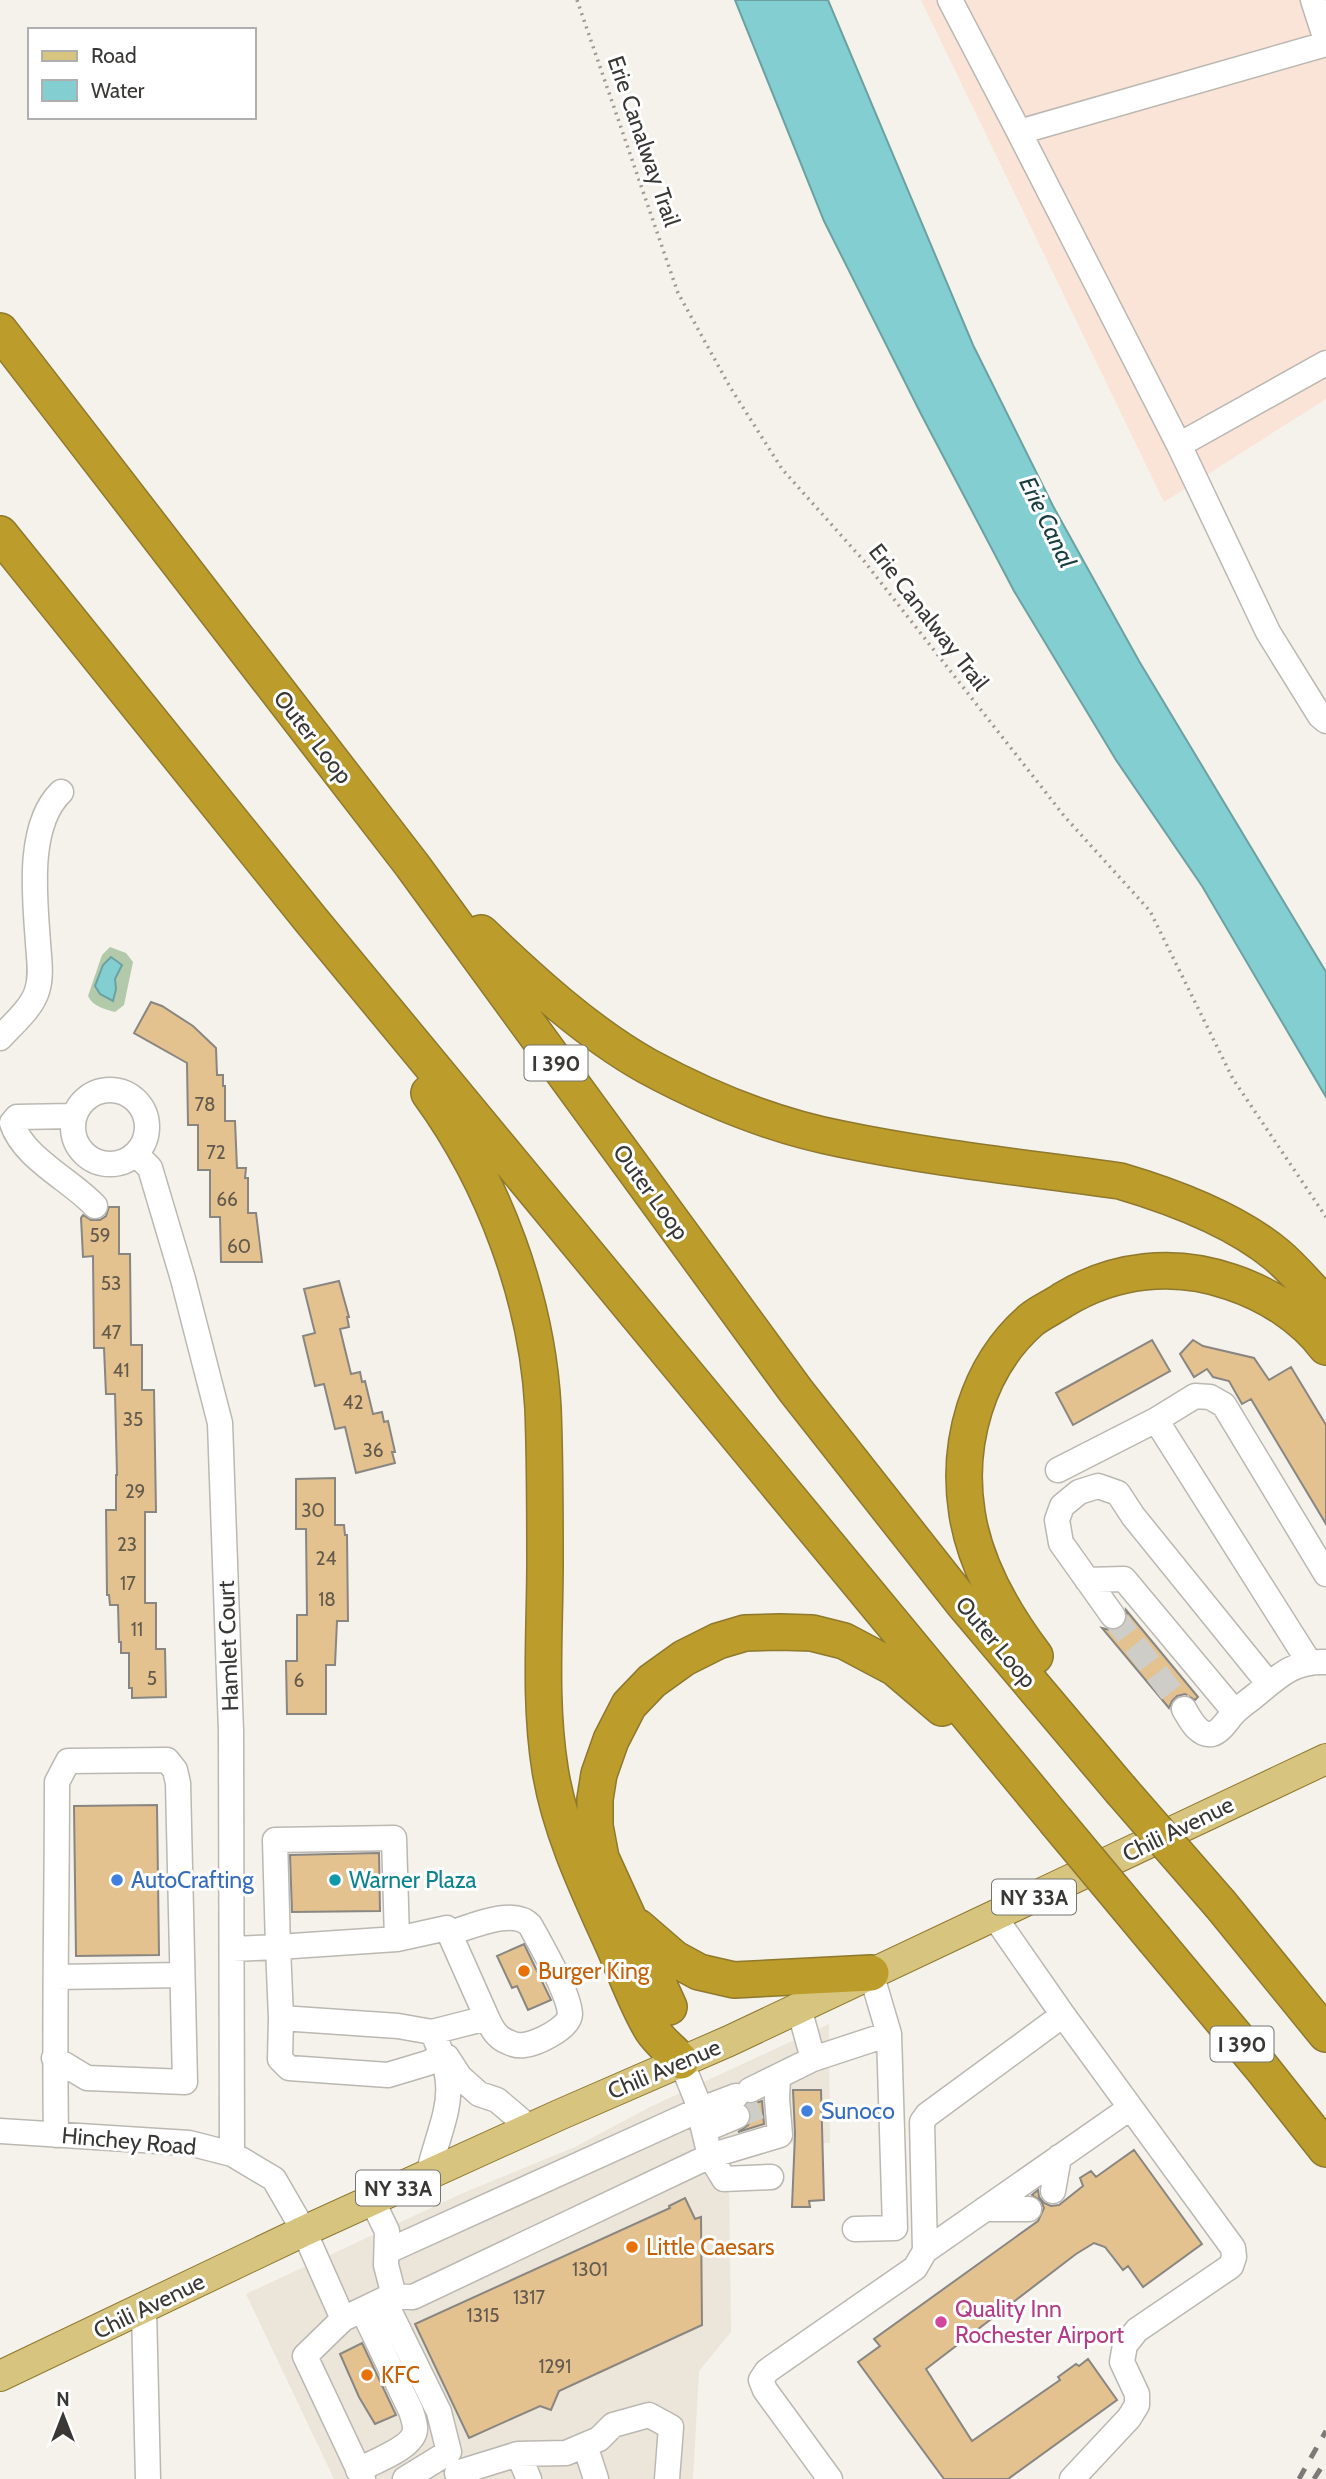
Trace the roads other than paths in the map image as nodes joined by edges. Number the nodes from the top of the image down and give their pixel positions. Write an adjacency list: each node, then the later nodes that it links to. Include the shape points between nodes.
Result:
1 (950, 0): 4 (street)
2 (1313, 0): 3 (street)
3 (1326, 42): 4 (street)
4 (1019, 132): 7 (street)
5 (0, 331): 11 (highway, Outer Loop / I 390)
6 (1326, 363): 7 (street)
7 (1179, 445): 9 (street, via 1268,632)
8 (0, 534): 12 (highway, I 390)
9 (1326, 720)
10 (61, 792): 13 (street, via 43,818 39,833 34,890 40,972 37,992)
11 (412, 865): 17 (highway, via 568,1011 646,1065 699,1091 764,1118 839,1139 1120,1181 1165,1194 1276,1255); 30 (highway, Outer Loop / I 390, via 796,1391 963,1603)
12 (311, 920): 28 (highway, I 390); 50 (highway, via 444,1114 477,1169 504,1233 534,1343 543,1407 543,1675 550,1771 573,1851 595,1905 653,2031)
13 (0, 1038)
14 (74, 1116): 15 (street, via 75,1140 90,1159 114,1164); 15 (street, via 89,1096 112,1089 124,1092 135,1099 147,1120 144,1144); 16 (street, via 17,1118 12,1123 15,1134 35,1155)
15 (136, 1153): 36 (street, Hamlet Court, via 150,1168 220,1423 231,1731)
16 (94, 1206)
17 (1326, 1306)
18 (1326, 1347): 30 (highway, via 1294,1314 1253,1289 1187,1271 1156,1270 1126,1273 1078,1291 1032,1320 988,1372 967,1438 967,1513 976,1548 1011,1624 1064,1695)
19 (1156, 1420): 20 (street); 21 (street, via 1195,1396 1224,1405); 24 (street)
20 (1058, 1470)
21 (1326, 1574)
22 (1087, 1580): 23 (street); 25 (street, via 1061,1543 1057,1520 1062,1506 1079,1492 1098,1486 1118,1493); 27 (street, via 1124,1579)
23 (1114, 1616)
24 (1318, 1662): 25 (street, via 1281,1673)
25 (1269, 1684): 27 (street)
26 (1184, 1709): 27 (street, via 1200,1732 1212,1734)
27 (1235, 1712)
28 (984, 1733): 32 (highway, via 939,1706 895,1668 844,1641 812,1633 745,1633 684,1658 629,1705 599,1774 595,1826 601,1858); 57 (highway, I 390, bridge)
29 (1326, 1759): 31 (main road, Chili Avenue / NY 33A)
30 (1120, 1789): 46 (highway, Outer Loop / I 390, bridge)
31 (994, 1916): 37 (main road, Chili Avenue / NY 33A); 41 (street)
32 (630, 1920): 37 (highway, via 675,1959 710,1975 734,1980); 50 (highway, via 674,2019)
33 (450, 1933): 34 (street, via 447,1928); 43 (street); 43 (street, via 501,1917 525,1920 565,1996 570,2016 560,2030 525,2045 502,2039)
34 (397, 1939): 35 (street); 35 (street, via 394,1838 275,1840)
35 (278, 1947): 36 (street); 42 (street)
36 (232, 1949): 58 (street, Hamlet Court)
37 (871, 1973): 40 (main road, Chili Avenue / NY 33A); 45 (street)
38 (182, 1975): 39 (street); 39 (street, via 178,1783 167,1760 153,1759 68,1761 57,1782); 48 (street, via 185,2082 87,2078)
39 (57, 1977): 48 (street)
40 (799, 2008): 49 (street); 50 (main road, Chili Avenue / NY 33A)
41 (1063, 2015): 52 (street); 70 (street, via 922,2122)
42 (281, 2018): 44 (street); 47 (street, via 280,2059 289,2068 388,2075)
43 (487, 2018): 44 (street)
44 (432, 2032): 47 (street)
45 (889, 2034): 49 (street); 67 (street, via 895,2228)
46 (1326, 2034)
47 (443, 2055): 54 (street, via 479,2094 497,2100); 61 (street, via 449,2074 448,2104)
48 (54, 2058): 56 (street)
49 (813, 2059): 51 (street)
50 (681, 2061): 53 (street); 54 (main road, Chili Avenue / NY 33A)
51 (757, 2097): 53 (street); 59 (street, via 780,2135)
52 (1130, 2108): 60 (street); 84 (street, via 1233,2248 1234,2257 1231,2266 1137,2330 1125,2345 1122,2362 1137,2394 1137,2405)
53 (701, 2120): 59 (street); 69 (street)
54 (530, 2128): 61 (main road, Chili Avenue / NY 33A)
55 (0, 2131): 56 (street, Hinchey Road)
56 (56, 2135): 58 (street, Hinchey Road, via 189,2143)
57 (1326, 2150)
58 (232, 2154): 68 (street, Hinchey Road, via 274,2179)
59 (710, 2156): 62 (street, via 724,2179); 71 (street, via 413,2297)
60 (1059, 2157): 63 (street); 65 (street)
61 (428, 2175): 64 (main road, Chili Avenue / NY 33A)
62 (771, 2177)
63 (1053, 2191)
64 (372, 2200): 68 (main road, Chili Avenue / NY 33A); 69 (street, via 387,2231)
65 (985, 2209): 66 (street); 70 (street)
66 (1028, 2209)
67 (855, 2230)
68 (304, 2231): 71 (street, Hinchey Road); 72 (main road, Chili Avenue / NY 33A)
69 (388, 2251): 71 (street, via 393,2292)
70 (925, 2251): 83 (street, via 915,2268 767,2371 761,2380)
71 (371, 2306): 76 (street, via 439,2412); 77 (street, via 415,2428 413,2438); 77 (street, via 304,2356)
72 (144, 2309): 73 (main road, Chili Avenue / NY 33A); 78 (street)
73 (0, 2376)
74 (585, 2445): 75 (street, via 566,2453); 81 (street); 82 (street, via 613,2426 649,2415 671,2427)
75 (518, 2454): 76 (street); 80 (street)
76 (455, 2468): 79 (street)
77 (360, 2474)
78 (148, 2479)
79 (405, 2479)
80 (529, 2479)
81 (596, 2479)
82 (667, 2479)
83 (830, 2479)
84 (1072, 2479)

